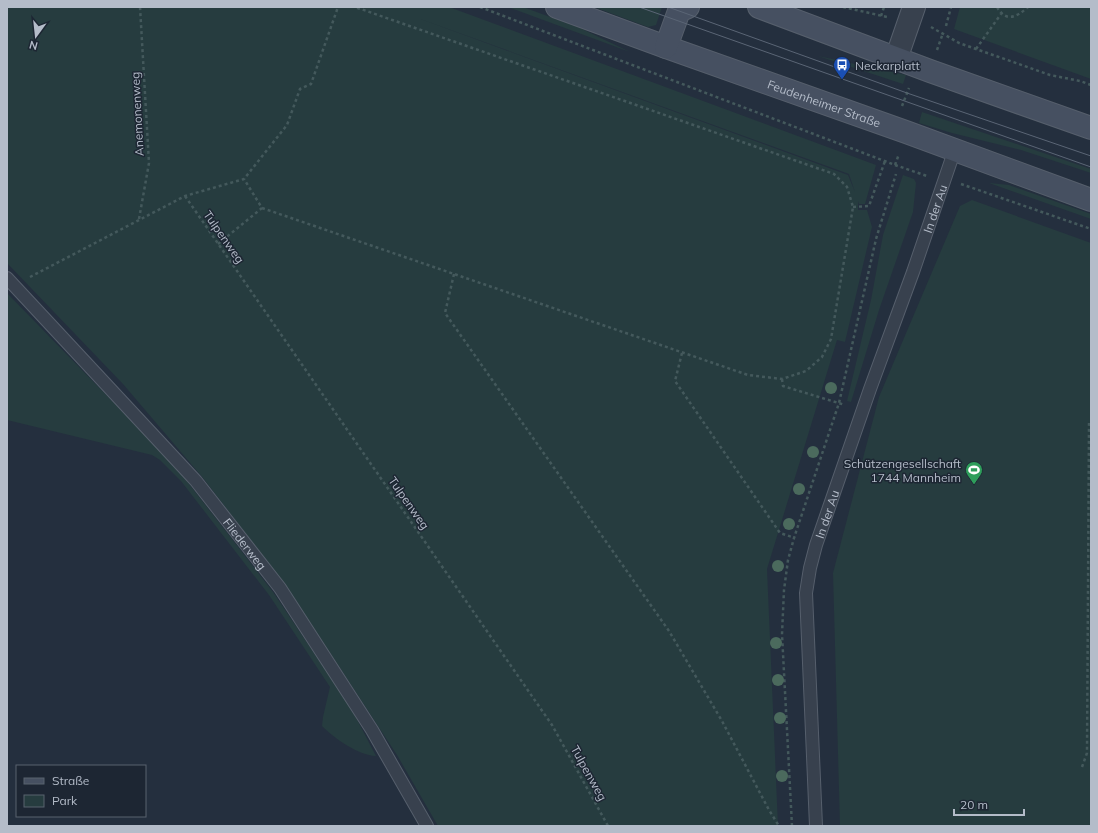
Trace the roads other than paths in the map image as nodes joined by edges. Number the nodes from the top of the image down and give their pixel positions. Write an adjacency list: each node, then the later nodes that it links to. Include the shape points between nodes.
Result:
1 (557, 7): 5 (main road, Feudenheimer Straße)
2 (688, 7): 5 (main road, via 679,11)
3 (759, 7): 6 (main road)
4 (911, 15): 6 (street)
5 (666, 47): 8 (main road, Feudenheimer Straße)
6 (896, 59): 7 (main road)
7 (1091, 128)
8 (955, 149): 9 (main road, Feudenheimer Straße); 12 (lane, In der Au, via 862,410 810,568 806,593)
9 (1091, 200)
10 (7, 278): 11 (lane, Fliederweg, via 196,481 280,588 372,730)
11 (427, 826)
12 (816, 826)

